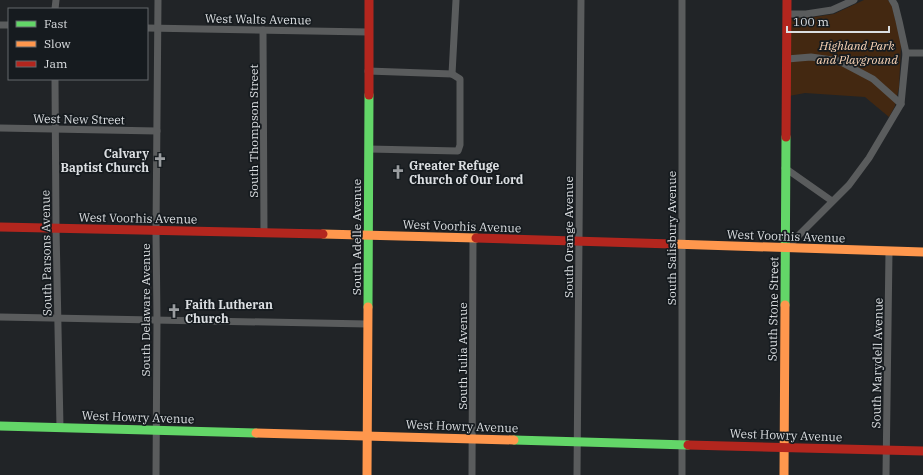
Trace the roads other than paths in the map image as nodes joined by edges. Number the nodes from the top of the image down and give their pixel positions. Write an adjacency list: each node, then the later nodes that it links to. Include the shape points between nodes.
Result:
1 (158, 0): 11 (street, South Delaware Avenue)
2 (369, 0): 13 (street, South Adelle Avenue)
3 (456, 0): 18 (street)
4 (581, 0): 33 (street, South Orange Avenue)
5 (682, 0): 34 (street, South Salisbury Avenue)
6 (787, 0): 9 (street, South Stone Street)
7 (854, 0): 9 (street, via 832,10)
8 (892, 0): 14 (street)
9 (787, 14): 16 (street, South Stone Street)
10 (148, 28): 11 (street, West Walts Avenue)
11 (158, 28): 12 (street, West Walts Avenue); 23 (street, South Delaware Avenue)
12 (263, 30): 13 (street, West Walts Avenue); 30 (street, South Thompson Street)
13 (368, 32): 17 (street, South Adelle Avenue)
14 (906, 53): 15 (street); 20 (street)
15 (923, 53)
16 (787, 59): 20 (street, via 811,56 839,61 873,79); 25 (street, South Stone Street)
17 (368, 72): 18 (street); 24 (street, South Adelle Avenue)
18 (452, 74): 24 (street, via 460,79 458,151)
19 (55, 80): 22 (street, South Parsons Avenue)
20 (901, 104): 26 (street, via 869,158)
21 (0, 128): 22 (street, West New Street)
22 (55, 129): 23 (street, West New Street); 28 (street, South Parsons Avenue)
23 (157, 131): 29 (street, South Delaware Avenue)
24 (369, 149): 31 (street, South Adelle Avenue)
25 (785, 168): 26 (street); 35 (street, South Stone Street)
26 (832, 201): 35 (street)
27 (0, 227): 28 (street, West Voorhis Avenue)
28 (56, 228): 29 (street, West Voorhis Avenue); 39 (street, South Parsons Avenue)
29 (156, 230): 30 (street, West Voorhis Avenue); 40 (street, South Delaware Avenue)
30 (264, 233): 31 (street, West Voorhis Avenue)
31 (368, 234): 32 (street, West Voorhis Avenue); 41 (street, South Adelle Avenue)
32 (473, 238): 33 (street, West Voorhis Avenue); 46 (street, South Julia Avenue)
33 (579, 241): 34 (street, West Voorhis Avenue); 47 (street, South Orange Avenue)
34 (682, 244): 35 (street, West Voorhis Avenue); 48 (street, South Salisbury Avenue)
35 (786, 248): 36 (street, West Voorhis Avenue); 49 (street, South Stone Street)
36 (889, 251): 37 (street, West Voorhis Avenue); 50 (street, South Marydell Avenue)
37 (923, 252)
38 (0, 317): 39 (street)
39 (58, 318): 40 (street); 43 (street, South Parsons Avenue)
40 (157, 320): 41 (street); 44 (street, South Delaware Avenue)
41 (367, 324): 45 (street, South Adelle Avenue)
42 (0, 426): 43 (street, West Howry Avenue)
43 (60, 427): 44 (street, West Howry Avenue)
44 (156, 430): 45 (street, West Howry Avenue); 52 (street, South Delaware Avenue)
45 (368, 436): 46 (street, West Howry Avenue); 53 (street, South Adelle Avenue)
46 (473, 439): 47 (street, West Howry Avenue); 54 (street, South Julia Avenue)
47 (578, 441): 48 (street, West Howry Avenue); 55 (street, South Orange Avenue)
48 (683, 444): 49 (street, West Howry Avenue); 56 (street, South Salisbury Avenue)
49 (784, 447): 50 (street, West Howry Avenue); 57 (street, South Stone Street)
50 (886, 450): 51 (street, West Howry Avenue); 58 (street, South Marydell Avenue)
51 (923, 451)
52 (156, 475)
53 (367, 475)
54 (472, 475)
55 (577, 475)
56 (682, 475)
57 (784, 475)
58 (886, 475)

